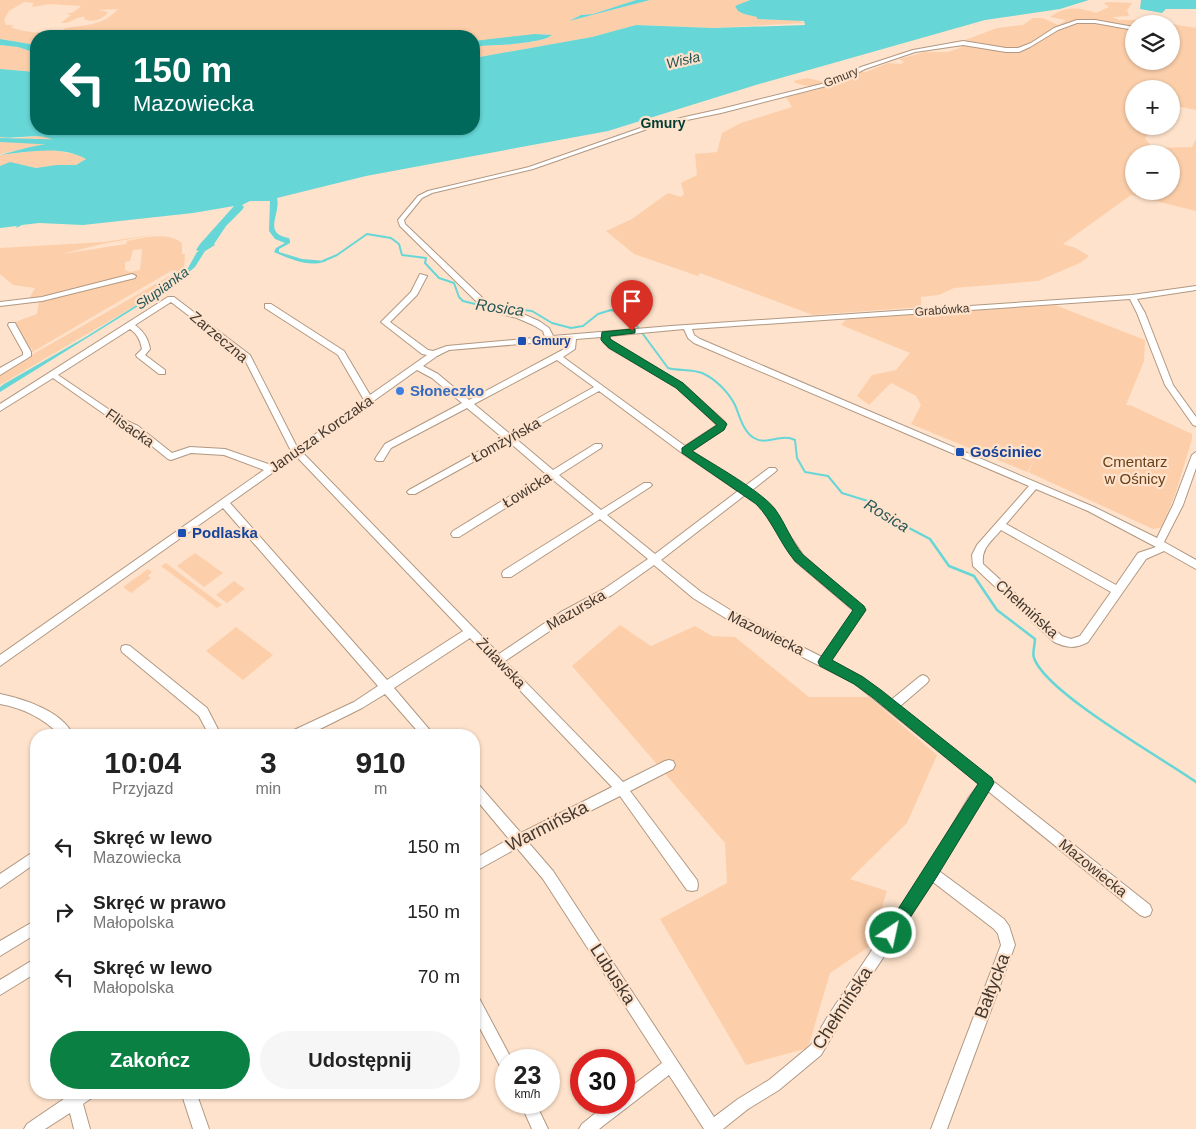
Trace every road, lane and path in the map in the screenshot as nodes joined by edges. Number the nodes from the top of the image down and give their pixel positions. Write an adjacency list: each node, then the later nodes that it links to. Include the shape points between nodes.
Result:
1 (1125, 27): 13 (street, Gmury, via 1086,20 1058,28 1017,50 962,43 921,50 888,59 836,82 645,127 531,168 423,194 401,220 402,225 485,306 536,323 546,330)
2 (132, 276): 6 (street, via 42,299)
3 (424, 276): 14 (street, via 414,293 385,322)
4 (1196, 288): 5 (street, Grabówka)
5 (1132, 296): 10 (street, Grabówka); 25 (street, via 1170,385)
6 (0, 304)
7 (268, 306): 22 (street, via 341,353)
8 (12, 325): 18 (street, via 27,356)
9 (130, 325): 19 (street, via 144,337 146,349 140,356); 20 (street, Zarzeczna); 29 (street, Zarzeczna, via 171,299 212,329 248,360)
10 (687, 327): 11 (street, Janusza Korczaka); 36 (street, via 697,341)
11 (605, 334): 12 (street, Janusza Korczaka); 28 (street, via 612,346 679,385 722,424 721,428)
12 (572, 336): 13 (street, Janusza Korczaka); 16 (street, via 572,347)
13 (550, 338): 15 (street, Janusza Korczaka, via 457,346)
14 (412, 342): 15 (street, via 424,352); 17 (street)
15 (434, 354): 17 (street, Janusza Korczaka)
16 (558, 357): 21 (street); 23 (street)
17 (420, 364): 22 (street, Janusza Korczaka); 23 (street, Mazowiecka)
18 (0, 372)
19 (162, 372)
20 (52, 374): 24 (street, Zarzeczna); 32 (street, Flisacka, via 135,428 171,457 190,450 225,452)
21 (599, 388): 26 (street, Łomżyńska); 28 (street)
22 (368, 400): 29 (street, Janusza Korczaka)
23 (468, 403): 26 (street, Mazowiecka); 31 (street, via 388,446)
24 (0, 408)
25 (1196, 423)
26 (508, 439): 34 (street, Mazowiecka); 38 (street, Łomżyńska)
27 (598, 446): 34 (street, Łowicka)
28 (685, 451): 37 (street)
29 (296, 452): 32 (street, Janusza Korczaka); 48 (street, Żuławska)
30 (1196, 454): 43 (street)
31 (380, 459)
32 (272, 469): 39 (street, Janusza Korczaka)
33 (772, 470): 37 (street, Mazurska)
34 (552, 475): 40 (street, Mazowiecka); 42 (street, Łowicka)
35 (647, 484): 40 (street)
36 (1035, 485): 41 (street, Chełmińska); 43 (street)
37 (745, 490): 44 (street, Mazurska); 52 (street, via 771,512 799,558 860,610)
38 (412, 492)
39 (224, 503): 51 (street, Janusza Korczaka); 54 (street)
40 (601, 515): 44 (street, Mazowiecka); 46 (street)
41 (1000, 525): 47 (street); 47 (street, Chełmińska, via 980,548 978,566 1058,639 1075,644 1084,639)
42 (456, 534)
43 (1162, 545): 45 (street); 47 (street, Chełmińska, via 1142,556)
44 (654, 560): 50 (street, Mazurska, via 600,598 565,615); 52 (street, Mazowiecka, via 716,608)
45 (1196, 565)
46 (508, 574)
47 (1117, 590)
48 (471, 632): 50 (street, Żuławska); 54 (street)
49 (126, 649): 58 (street, via 203,712)
50 (498, 660): 63 (street, Żuławska)
51 (0, 661)
52 (824, 662): 56 (street, Mazowiecka, via 858,680)
53 (923, 680): 56 (street)
54 (387, 688): 59 (street); 60 (street)
55 (0, 699): 57 (street, via 42,713)
56 (892, 706): 62 (street, Mazowiecka)
57 (59, 729)
58 (212, 729)
59 (309, 729)
60 (423, 729)
61 (669, 765): 63 (street, Warmińska)
62 (987, 783): 68 (street, Chełmińska); 71 (street, Mazowiecka)
63 (622, 788): 65 (street, Warmińska); 70 (street, Żuławska)
64 (480, 795): 65 (street)
65 (518, 841): 67 (street, Warmińska); 78 (street, Lubuska, via 548,875)
66 (30, 860): 69 (street)
67 (480, 863)
68 (931, 873): 85 (street, Chełmińska, via 816,1050 774,1085); 91 (street, Bałtycka, via 999,924 1008,945)
69 (0, 882)
70 (692, 885)
71 (1145, 910)
72 (30, 931): 73 (street)
73 (0, 949)
74 (30, 969): 75 (street)
75 (0, 988)
76 (480, 1014): 77 (street)
77 (499, 1049)
78 (672, 1064): 79 (street); 85 (street, Lubuska)
79 (635, 1093)
80 (78, 1099): 82 (street)
81 (190, 1099): 88 (street)
82 (75, 1101): 86 (street); 87 (street)
83 (533, 1114): 89 (street)
84 (607, 1114): 90 (street)
85 (713, 1128)
86 (32, 1129)
87 (82, 1129)
88 (201, 1129)
89 (540, 1129)
90 (587, 1129)
91 (939, 1129)

